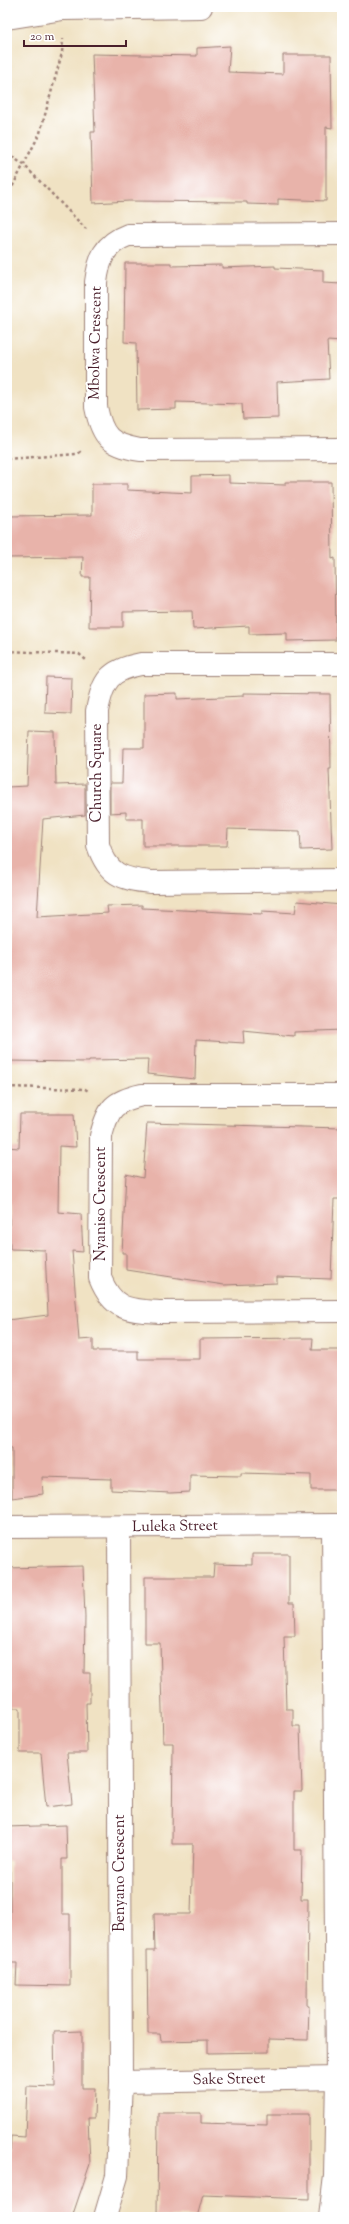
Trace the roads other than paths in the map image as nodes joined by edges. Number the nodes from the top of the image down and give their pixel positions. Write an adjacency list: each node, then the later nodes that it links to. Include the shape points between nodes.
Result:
1 (201, 7): 2 (street, via 63,9)
2 (7, 18)
3 (342, 234): 4 (street, Mbolwa Crescent, via 128,236 115,240 105,251 98,266 96,282 96,407 99,426 107,438 121,447 140,450)
4 (342, 449)
5 (342, 664): 6 (street, Church Square, via 141,664 123,667 109,677 100,693 97,711 98,845 104,862 114,873 130,880 151,882)
6 (342, 880)
7 (342, 1095): 8 (street, Nyaniso Crescent, via 142,1095 124,1099 112,1107 101,1136 100,1278 106,1294 117,1304 135,1311)
8 (342, 1311)
9 (337, 1525): 11 (street, Luleka Street); 12 (street)
10 (7, 1527): 11 (street, Luleka Street)
11 (119, 1527): 13 (street, Benyano Crescent)
12 (337, 2078): 13 (street, Sake Street); 15 (street, via 335,2176)
13 (121, 2082): 14 (street, Benyano Crescent, via 117,2176)
14 (105, 2217)
15 (330, 2217)

